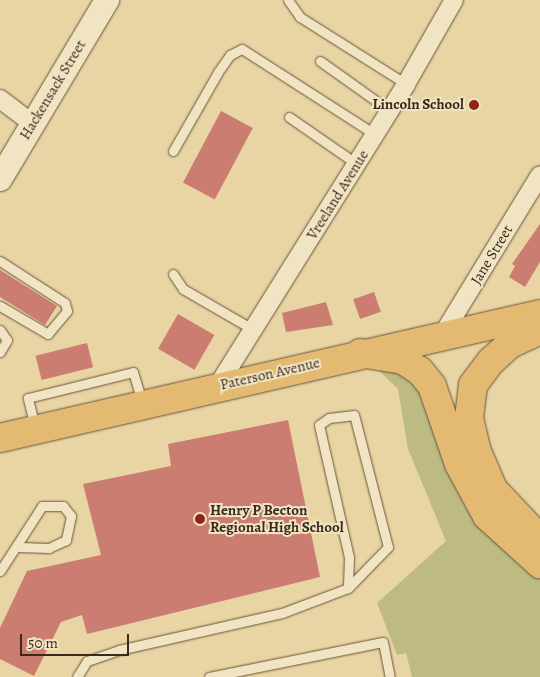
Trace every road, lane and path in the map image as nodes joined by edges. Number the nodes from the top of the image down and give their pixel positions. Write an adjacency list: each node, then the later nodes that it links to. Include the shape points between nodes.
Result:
1 (106, 0): 9 (main road, Hackensack Street)
2 (288, 0): 5 (lane, via 300,16)
3 (454, 0): 5 (street, Vreeland Avenue)
4 (320, 62): 7 (lane)
5 (406, 84): 7 (street, Vreeland Avenue)
6 (0, 99): 9 (street)
7 (390, 111): 10 (street, Vreeland Avenue)
8 (289, 117): 12 (lane)
9 (32, 123): 14 (main road, Hackensack Street)
10 (376, 134): 11 (lane, via 242,49 230,55 218,72); 12 (street, Vreeland Avenue)
11 (173, 152)
12 (357, 164): 20 (street, Vreeland Avenue)
13 (540, 175): 22 (street, Jane Street)
14 (0, 179)
15 (0, 261): 17 (lane, via 65,303 67,311 48,334)
16 (173, 274): 20 (lane, via 183,289)
17 (0, 306)
18 (540, 314): 22 (main road, Paterson Avenue)
19 (0, 330): 23 (lane, via 7,340)
20 (254, 330): 25 (street, Vreeland Avenue)
21 (540, 330): 27 (main road, via 510,344 490,361 473,385 470,418 476,449 493,489)
22 (443, 334): 24 (main road, Paterson Avenue)
23 (0, 352)
24 (360, 353): 25 (main road, Paterson Avenue); 29 (main road, via 403,360 420,371 432,386 459,464 488,516)
25 (217, 387): 26 (main road, Paterson Avenue)
26 (0, 438)
27 (540, 539)
28 (19, 547): 28 (lane, via 42,506 63,506 71,516 66,540 49,548); 30 (lane)
29 (540, 564)
30 (0, 571)
31 (348, 588): 31 (lane, via 349,557 319,425 329,418 354,414 388,547); 32 (lane, via 282,613 111,652 87,661)
32 (77, 677)
33 (209, 677): 34 (lane, via 383,642)
34 (390, 677)

